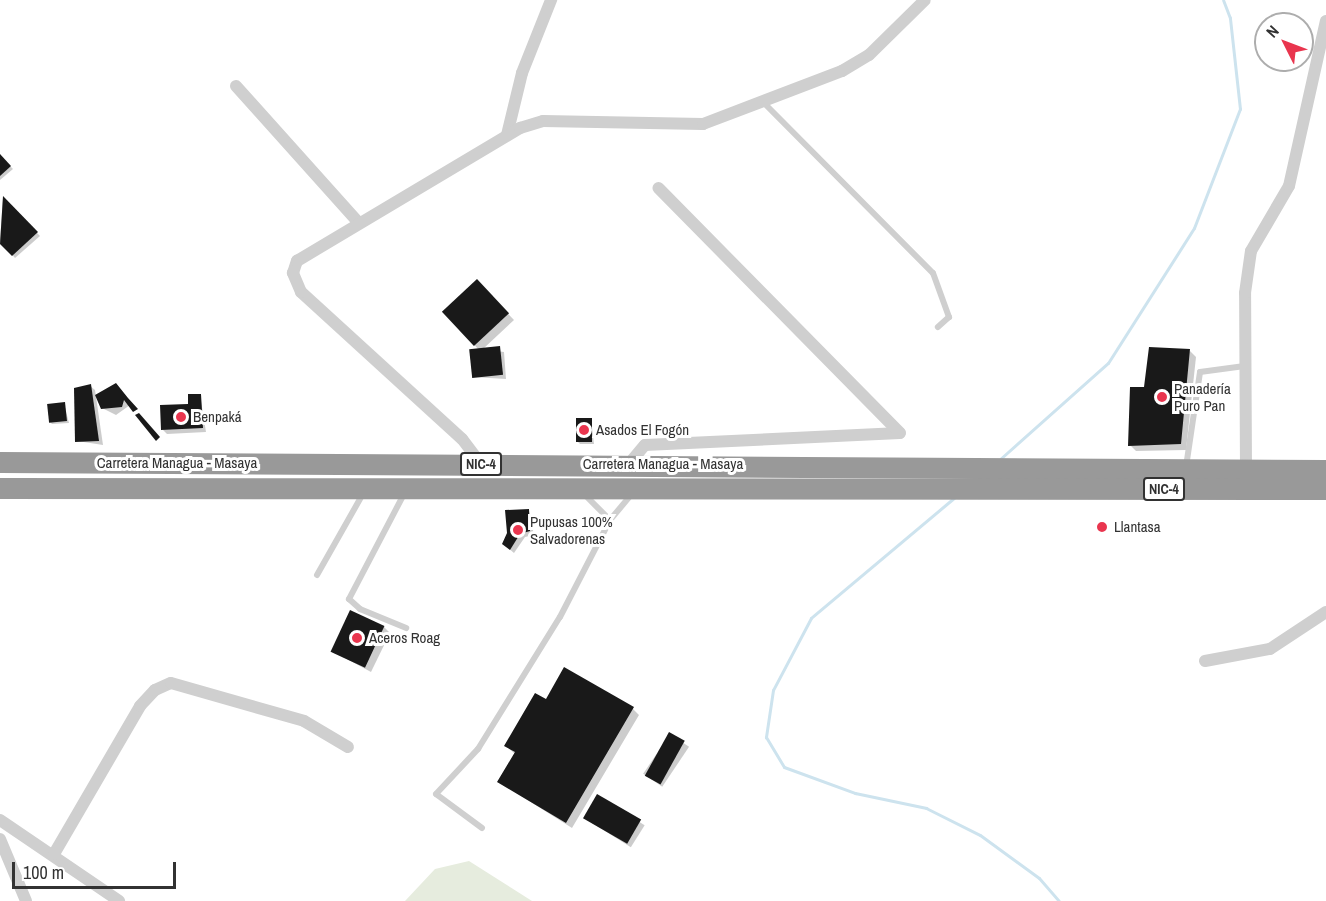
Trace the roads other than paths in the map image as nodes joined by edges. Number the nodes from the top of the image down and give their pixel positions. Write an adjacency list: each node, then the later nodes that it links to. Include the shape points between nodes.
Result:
1 (551, 0): 6 (street, via 522,73)
2 (925, 0): 5 (street, via 869,55)
3 (1326, 21): 10 (street, via 1289,186 1251,251)
4 (237, 86): 8 (street)
5 (765, 104): 6 (street, via 703,124 543,121); 9 (lane, via 933,273 949,317)
6 (507, 135): 8 (street)
7 (658, 188): 15 (street, via 900,434 645,445)
8 (358, 222): 14 (street, via 297,261 294,280 462,439)
9 (938, 327)
10 (1245, 366): 17 (lane, via 1200,372); 18 (street)
11 (0, 462): 13 (highway, Carretera Managua - Masaya / NIC-4)
12 (176, 462): 13 (highway, Carretera Managua - Masaya / NIC-4); 14 (highway, Carretera Managua - Masaya / NIC-4); 20 (highway, via 165,471)
13 (139, 463): 22 (highway, via 151,471 151,480)
14 (481, 464): 15 (highway, Carretera Managua - Masaya / NIC-4); 25 (highway, via 504,478 547,477)
15 (628, 465): 16 (highway, Carretera Managua - Masaya / NIC-4)
16 (704, 465): 17 (highway, Carretera Managua - Masaya / NIC-4); 26 (highway, via 647,473)
17 (1186, 467): 18 (highway, Carretera Managua - Masaya / NIC-4)
18 (1246, 468): 19 (highway, Carretera Managua - Masaya / NIC-4)
19 (1326, 470)
20 (176, 487): 22 (highway, Carretera Managua - Masaya / NIC-4); 23 (highway, Carretera Managua - Masaya / NIC-4)
21 (0, 488): 22 (highway, Carretera Managua - Masaya / NIC-4)
22 (138, 488)
23 (366, 488): 24 (highway, Carretera Managua - Masaya / NIC-4); 29 (lane)
24 (407, 488): 25 (highway, Carretera Managua - Masaya / NIC-4); 31 (lane, via 349,599 360,609)
25 (578, 488): 26 (highway, Carretera Managua - Masaya / NIC-4); 28 (lane)
26 (636, 489): 27 (highway, Carretera Managua - Masaya / NIC-4); 28 (lane)
27 (1326, 489)
28 (610, 520): 35 (lane, via 560,617 478,749 436,794)
29 (317, 575)
30 (1326, 612): 32 (street, via 1270,649)
31 (406, 628)
32 (1205, 661)
33 (348, 747): 37 (street, via 304,721 171,683 155,690 140,706)
34 (0, 820): 37 (street)
35 (482, 828)
36 (0, 839): 38 (street)
37 (54, 854): 39 (street)
38 (26, 901)
39 (119, 901)

